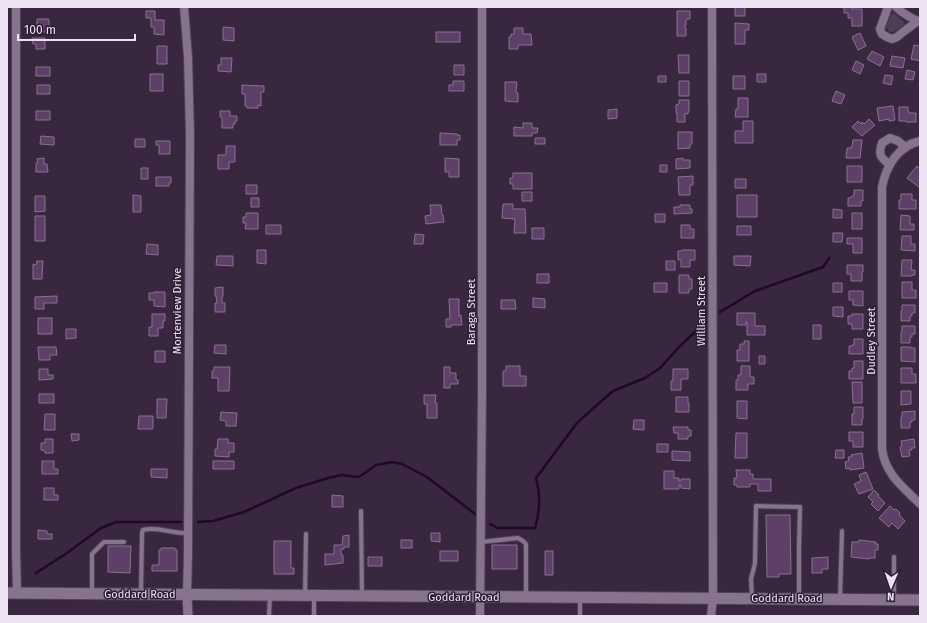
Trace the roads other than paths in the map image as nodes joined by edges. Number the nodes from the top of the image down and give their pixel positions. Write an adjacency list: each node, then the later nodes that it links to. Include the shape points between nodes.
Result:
1 (16, 7): 19 (street, via 16,550)
2 (184, 7): 14 (street, Mortenview Drive, via 190,135)
3 (482, 7): 17 (street, Baraga Street)
4 (712, 7): 29 (street, William Street)
5 (888, 7): 7 (street, via 880,29 887,37 897,37)
6 (896, 7): 7 (street)
7 (919, 22)
8 (920, 141): 9 (street, Dudley Street)
9 (905, 148): 10 (street, Dudley Street); 10 (street, via 890,138 882,143 879,150 881,158)
10 (890, 165): 11 (street, Dudley Street, via 882,187 882,449 886,466 892,475)
11 (920, 504)
12 (361, 511): 25 (lane)
13 (842, 531): 32 (lane)
14 (188, 533): 21 (lane, via 143,530); 22 (street, Mortenview Drive)
15 (306, 534): 24 (lane)
16 (124, 542): 20 (lane, via 104,542 92,554)
17 (481, 542): 26 (street, Baraga Street); 27 (lane, via 518,538 526,544)
18 (894, 557): 33 (lane)
19 (12, 593): 20 (main road, Goddard Road)
20 (92, 594): 21 (main road, Goddard Road)
21 (141, 594): 22 (main road, Goddard Road)
22 (187, 594): 23 (main road, Goddard Road); 35 (street, Mortenview Drive)
23 (270, 595): 24 (main road, Goddard Road); 36 (lane)
24 (310, 596): 25 (main road, Goddard Road); 37 (lane)
25 (362, 596): 26 (main road, Goddard Road)
26 (480, 597): 27 (main road, Goddard Road); 38 (street, Baraga Street)
27 (526, 597): 28 (main road, Goddard Road)
28 (580, 598): 29 (main road, Goddard Road); 39 (lane)
29 (713, 598): 30 (main road, Goddard Road); 40 (street, William Street)
30 (752, 598): 31 (main road, Goddard Road); 31 (lane, via 756,506 800,507)
31 (799, 598): 32 (main road, Goddard Road)
32 (840, 599): 33 (main road, Goddard Road)
33 (894, 600): 34 (main road, Goddard Road)
34 (920, 600)
35 (188, 616)
36 (269, 616)
37 (314, 616)
38 (480, 616)
39 (580, 616)
40 (711, 616)

